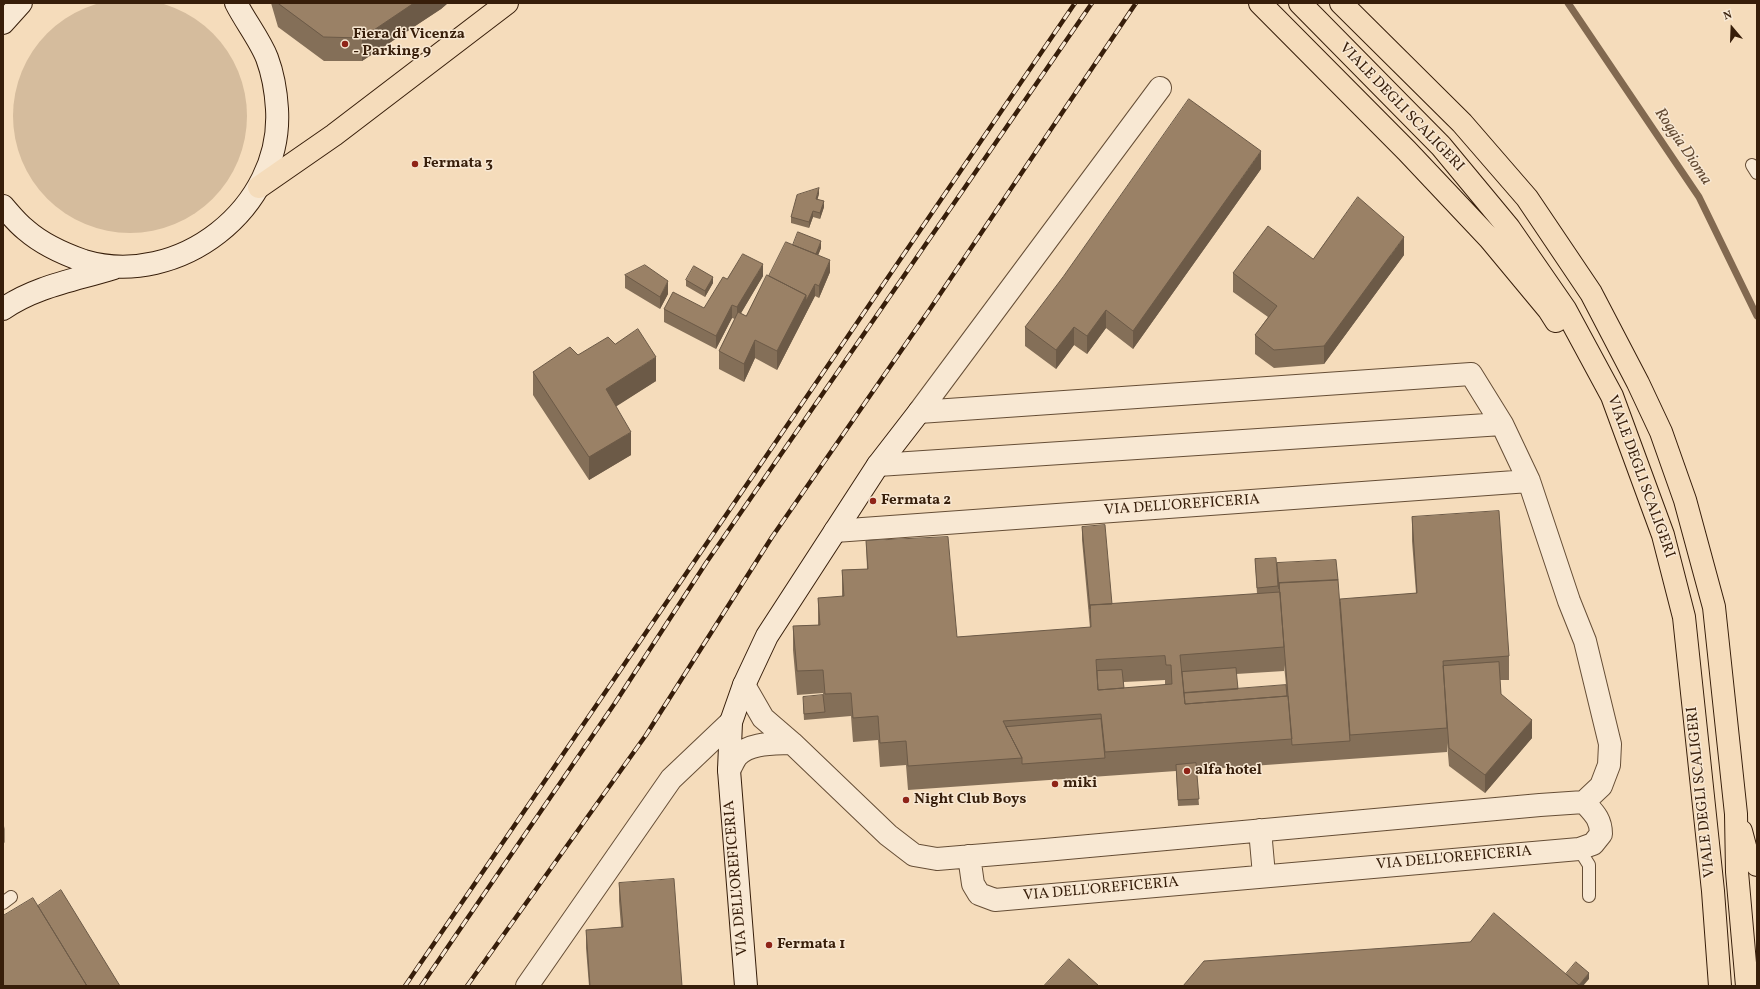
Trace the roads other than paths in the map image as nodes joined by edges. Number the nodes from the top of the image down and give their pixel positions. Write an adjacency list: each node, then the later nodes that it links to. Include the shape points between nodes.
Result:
1 (21, 3): 7 (street)
2 (507, 3): 9 (highway, via 334,135)
3 (1260, 3): 15 (highway, via 1407,150 1490,239 1549,310)
4 (1300, 3): 15 (highway, VIALE DEGLI SCALIGERI, via 1442,146 1509,228 1565,309 1612,396)
5 (1341, 3): 24 (highway, VIALE DEGLI SCALIGERI, via 1462,123 1527,198 1591,293 1638,383 1661,432 1685,500 1714,607)
6 (236, 8): 9 (street, via 267,58 278,110 270,163)
7 (3, 23)
8 (1160, 88): 13 (street, VIA DELL'OREFICERIA)
9 (259, 187): 11 (street, via 243,210 223,230 200,246 175,258 147,265)
10 (3, 206): 11 (street, via 26,230 54,249 85,261)
11 (119, 266): 12 (street, via 51,285 17,299)
12 (3, 309)
13 (919, 412): 14 (street, via 1471,374); 16 (street, VIA DELL'OREFICERIA)
14 (1502, 424): 16 (street); 17 (street)
15 (1634, 451): 33 (highway, VIALE DEGLI SCALIGERI, via 1663,534 1684,617 1713,891)
16 (878, 465): 18 (street, VIA DELL'OREFICERIA)
17 (1529, 481): 18 (street, VIA DELL'OREFICERIA); 23 (street, via 1584,641 1610,744 1609,765 1601,786)
18 (835, 531): 19 (street, VIA DELL'OREFICERIA, via 767,636)
19 (744, 685): 20 (street, VIA DELL'OREFICERIA); 21 (street, via 763,718)
20 (731, 722): 22 (street, VIA DELL'OREFICERIA); 31 (street, via 671,780)
21 (792, 743): 22 (street, via 750,748 738,756); 27 (street, via 888,835 914,855 937,859)
22 (729, 770): 32 (street, VIA DELL'OREFICERIA)
23 (1584, 802): 25 (street); 26 (street, VIA DELL'OREFICERIA, via 1597,816 1601,834 1593,844)
24 (1736, 814): 28 (highway, via 1746,850); 34 (highway, VIALE DEGLI SCALIGERI, via 1737,872)
25 (1260, 830): 27 (street); 29 (street)
26 (1579, 849): 29 (street, VIA DELL'OREFICERIA); 30 (lane, via 1589,865)
27 (970, 856): 29 (street, VIA DELL'OREFICERIA, via 973,884 979,894 994,900)
28 (1757, 866)
29 (1264, 875)
30 (1589, 896)
31 (526, 986)
32 (746, 986)
33 (1720, 986)
34 (1747, 986)

